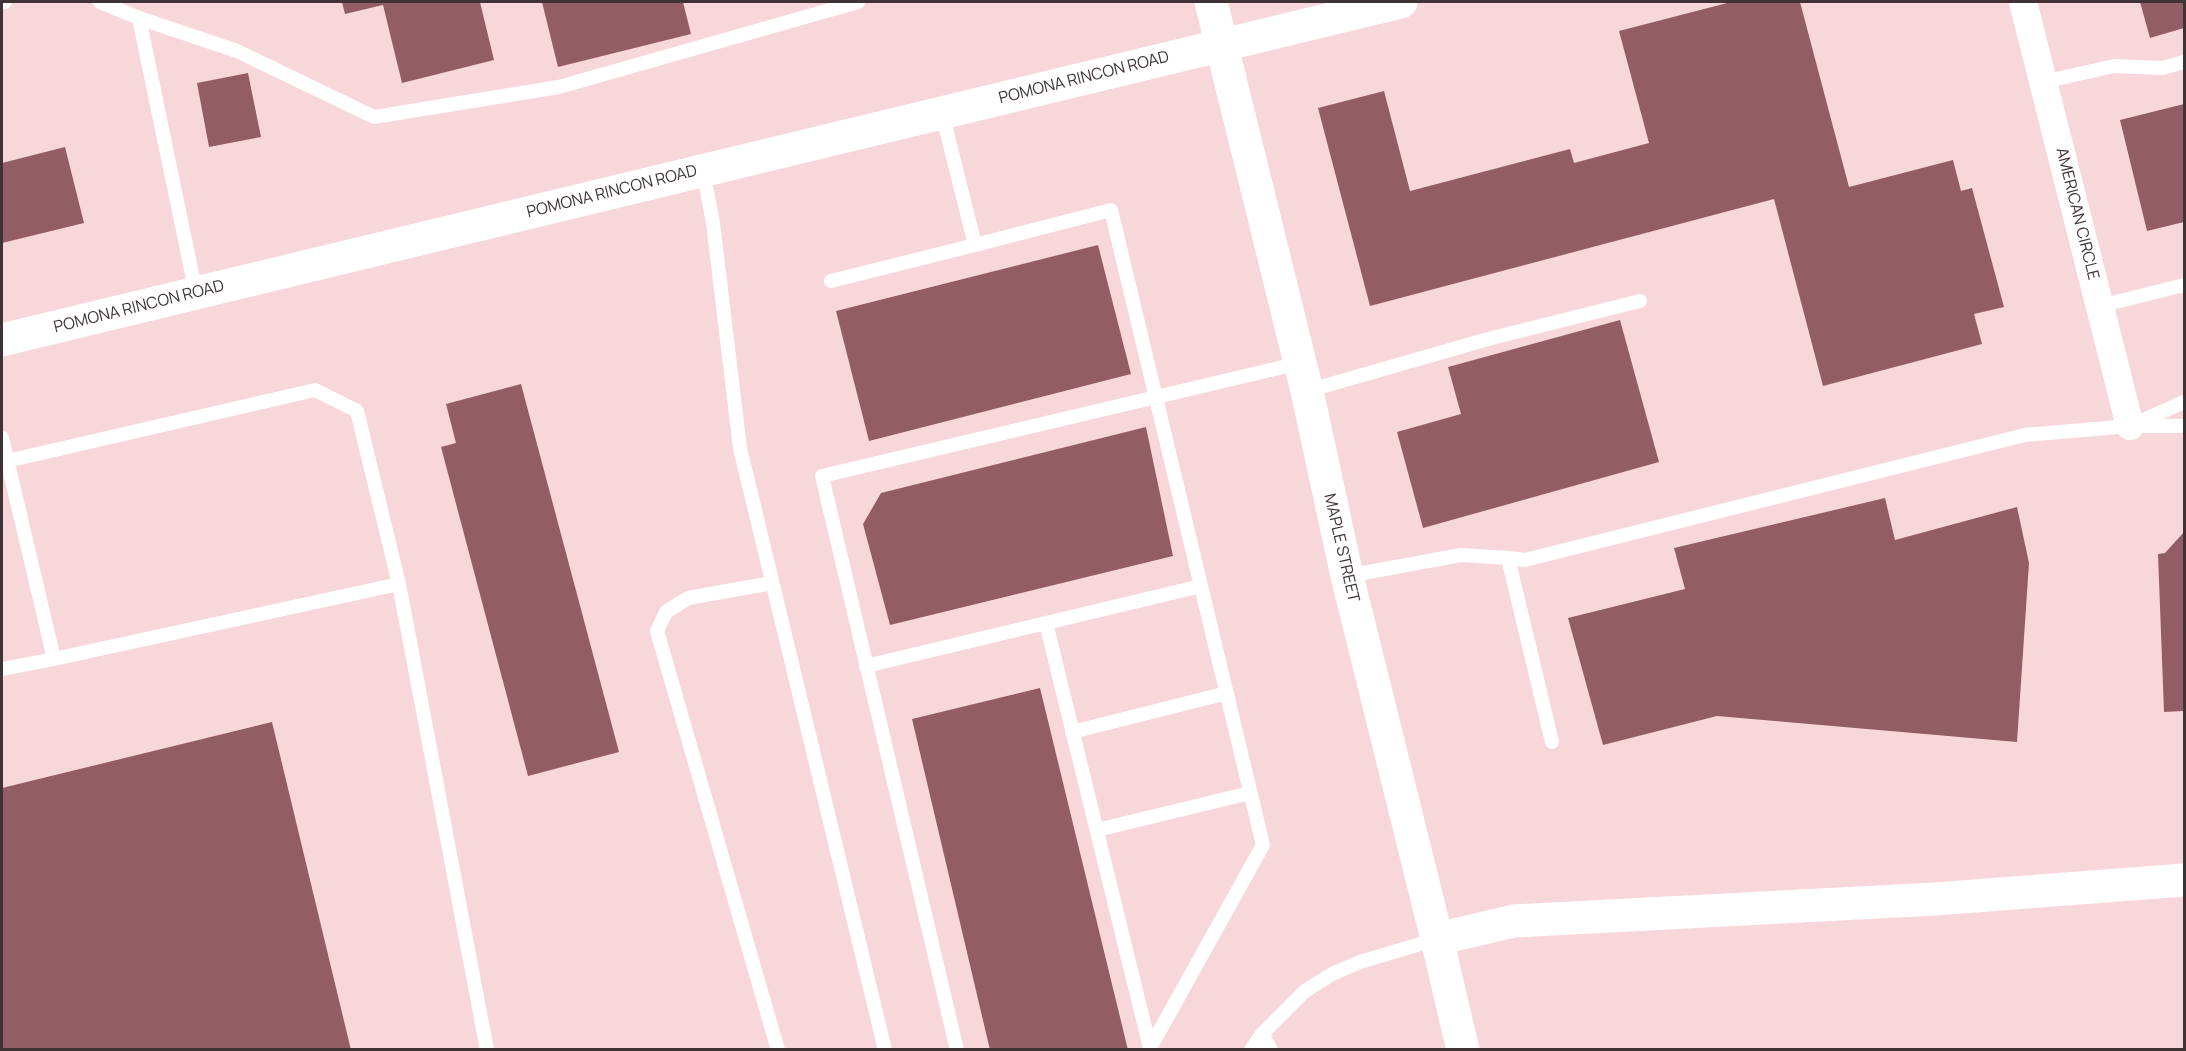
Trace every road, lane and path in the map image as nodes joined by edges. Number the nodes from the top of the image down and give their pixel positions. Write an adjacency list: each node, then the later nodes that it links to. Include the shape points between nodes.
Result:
1 (100, 2): 6 (lane)
2 (858, 2): 6 (lane, via 559,87 374,117 237,51)
3 (1211, 2): 7 (main road, MAPLE STREET)
4 (1401, 2): 7 (main road, POMONA RINCON ROAD)
5 (2023, 2): 9 (street, AMERICAN CIRCLE)
6 (139, 18): 15 (lane)
7 (1222, 45): 10 (main road, POMONA RINCON ROAD); 19 (main road, MAPLE STREET)
8 (2184, 62): 9 (lane, via 2162,68 2114,66)
9 (2043, 82): 17 (street, AMERICAN CIRCLE)
10 (942, 112): 11 (main road, POMONA RINCON ROAD); 12 (lane)
11 (703, 170): 15 (main road, POMONA RINCON ROAD); 28 (lane, via 740,448)
12 (975, 245): 13 (lane); 20 (lane, via 1110,210)
13 (831, 281)
14 (2184, 285): 17 (lane)
15 (196, 293): 18 (main road, POMONA RINCON ROAD)
16 (1640, 301): 19 (lane, via 1488,339)
17 (2100, 306): 22 (street, AMERICAN CIRCLE)
18 (2, 340)
19 (1303, 377): 20 (lane); 27 (main road, MAPLE STREET)
20 (1156, 398): 30 (lane); 33 (lane, via 822,476)
21 (2184, 402): 22 (lane)
22 (2130, 426): 23 (lane); 26 (lane, via 2025,435 1525,560)
23 (2184, 426)
24 (2, 438): 25 (lane)
25 (7, 461): 29 (lane, via 315,390 357,411); 32 (lane)
26 (1508, 558): 27 (lane, via 1461,555); 37 (lane)
27 (1347, 576): 41 (main road, MAPLE STREET)
28 (772, 583): 45 (lane, via 688,598 666,612 657,630); 46 (lane)
29 (399, 584): 32 (lane); 44 (lane)
30 (1201, 586): 31 (lane); 35 (lane)
31 (1046, 623): 33 (lane); 36 (lane)
32 (54, 659): 34 (lane)
33 (866, 666): 47 (lane)
34 (2, 669)
35 (1227, 693): 36 (lane); 38 (lane)
36 (1072, 732): 39 (lane)
37 (1552, 742)
38 (1250, 792): 39 (lane); 43 (lane, via 1263,845)
39 (1096, 830): 43 (lane)
40 (2184, 880): 41 (main road, via 1935,899 1514,921)
41 (1437, 939): 42 (lane, via 1332,974 1305,990); 51 (main road, MAPLE STREET)
42 (1262, 1034): 48 (lane); 49 (lane); 50 (lane)
43 (1150, 1049)
44 (487, 1050)
45 (778, 1050)
46 (885, 1050)
47 (957, 1050)
48 (1251, 1050)
49 (1259, 1050)
50 (1271, 1050)
51 (1463, 1050)

